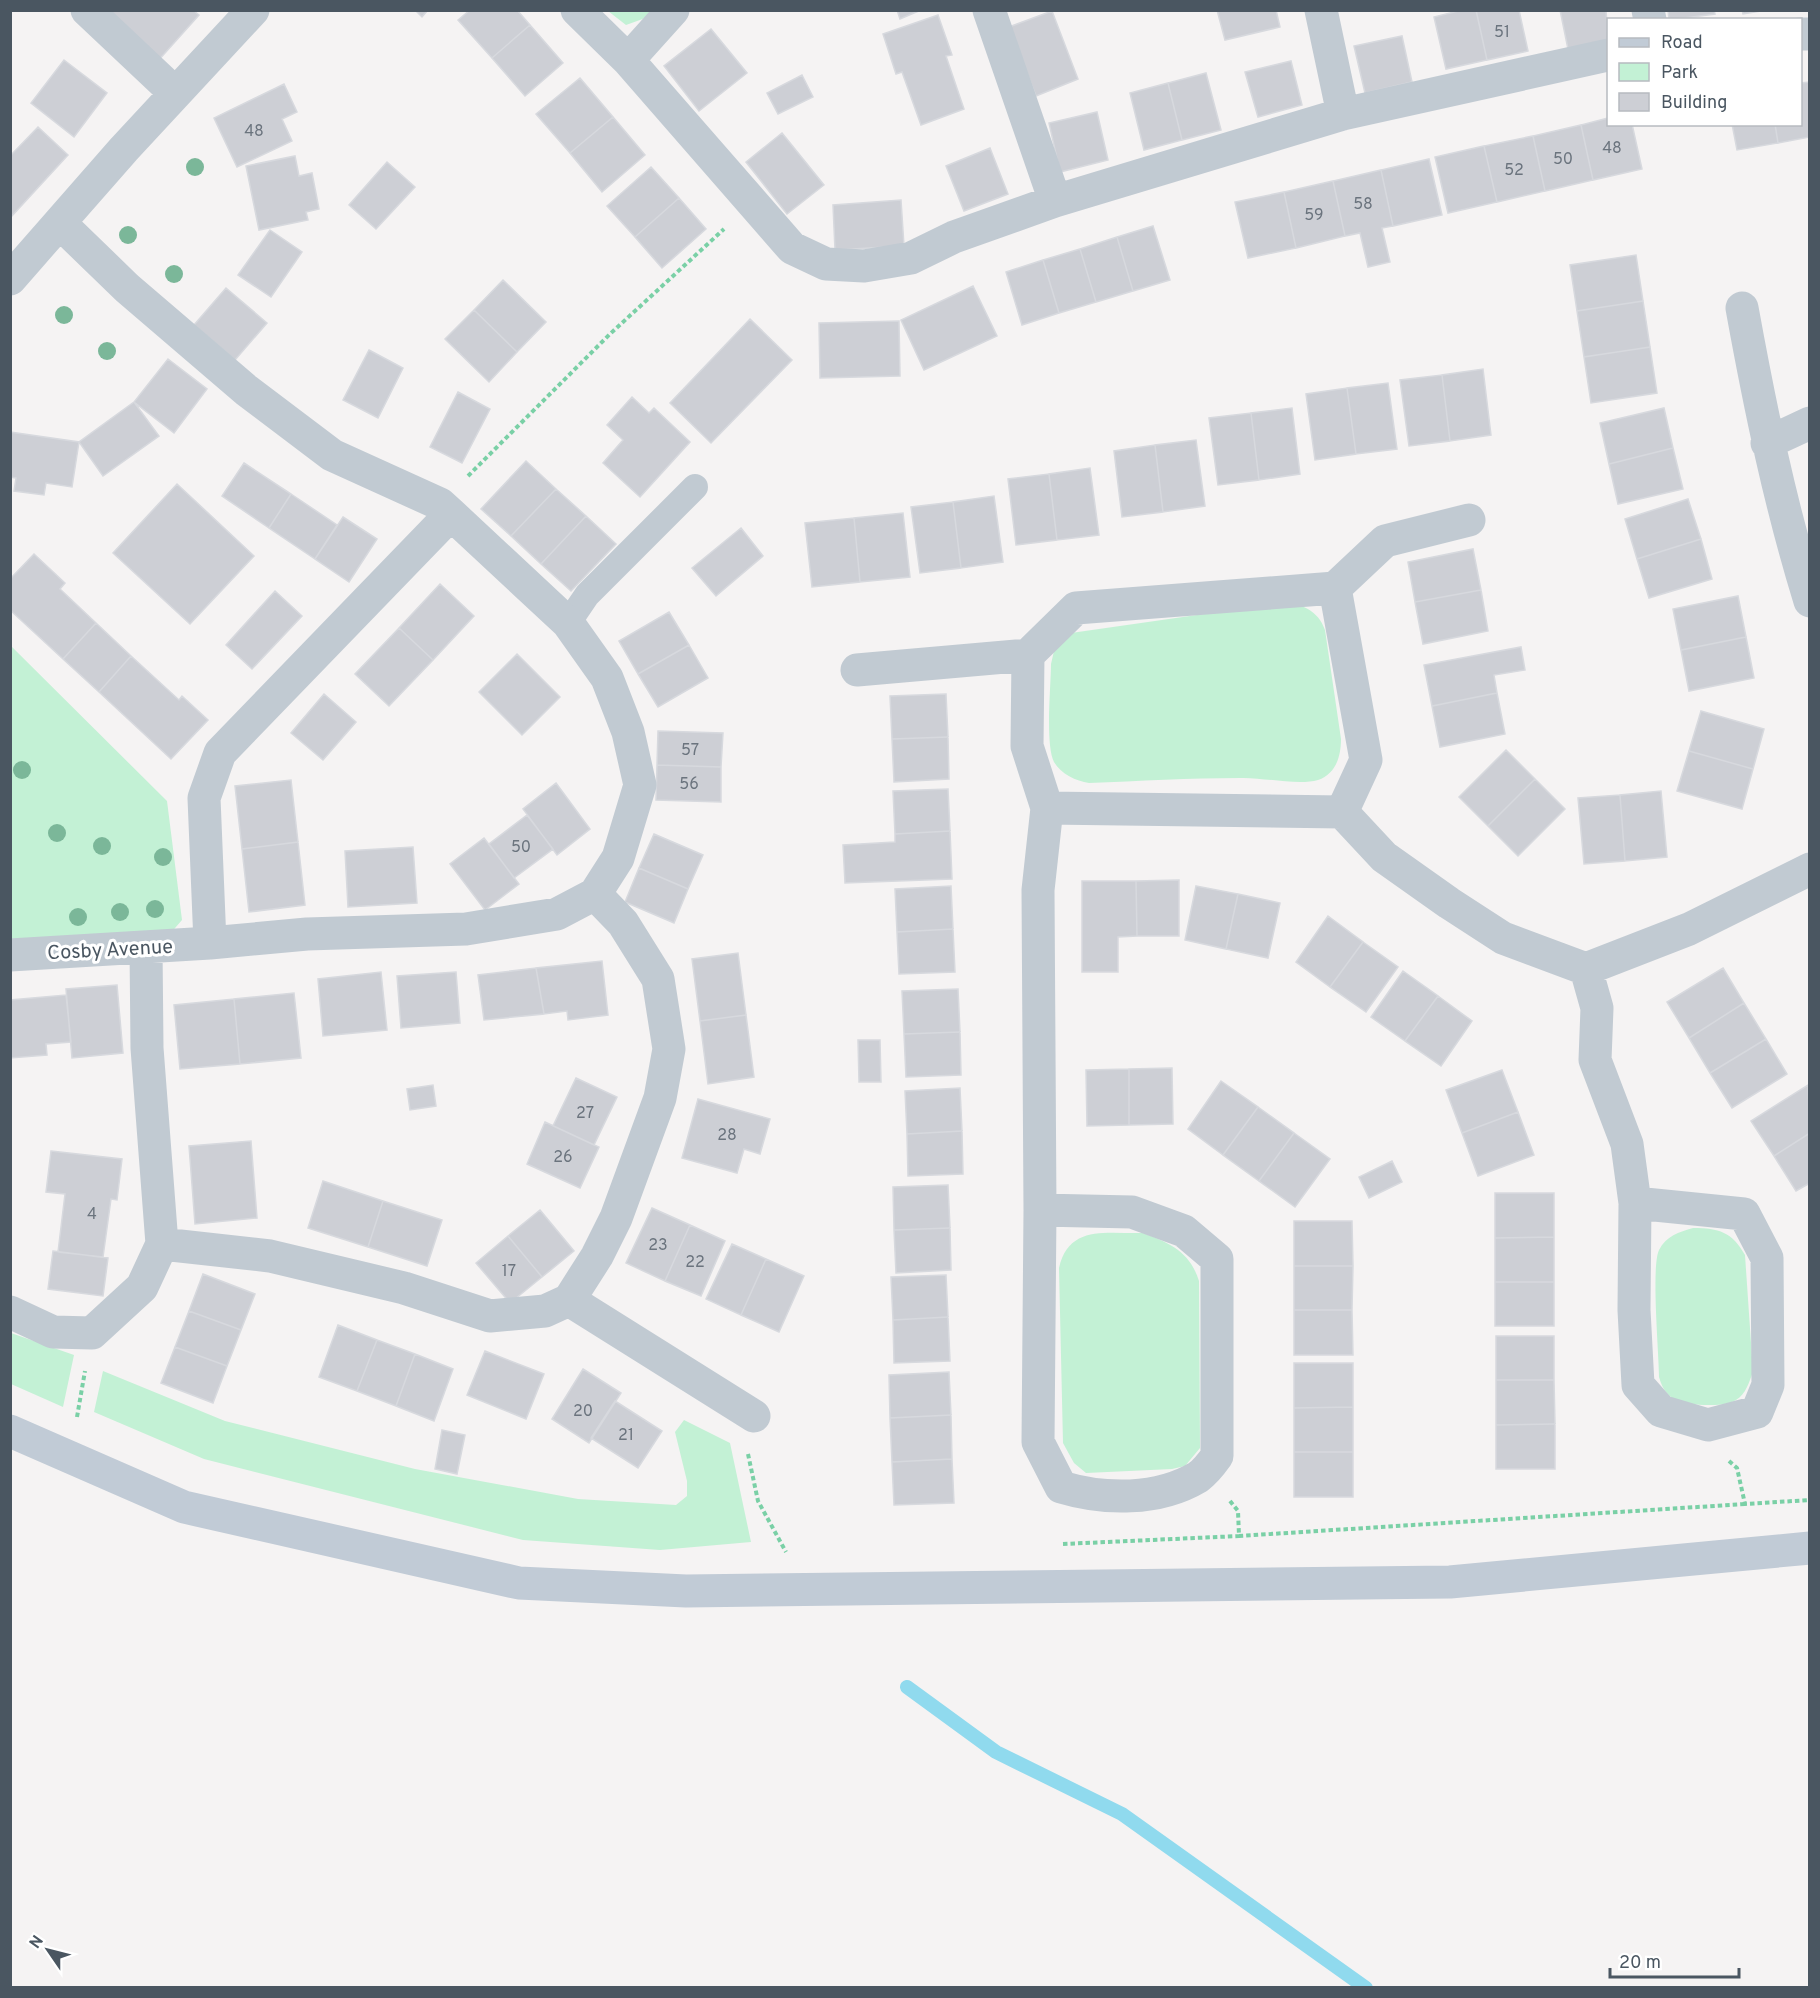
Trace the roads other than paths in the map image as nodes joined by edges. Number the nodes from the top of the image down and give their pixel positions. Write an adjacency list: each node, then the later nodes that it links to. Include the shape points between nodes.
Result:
1 (87, 10): 9 (street)
2 (253, 10): 9 (street)
3 (577, 10): 8 (street)
4 (673, 10): 8 (street)
5 (988, 10): 11 (street)
6 (1321, 10): 10 (street)
7 (1607, 54): 10 (street)
8 (628, 60): 11 (street, via 792,248 826,264 864,266 911,258 954,237)
9 (175, 93): 12 (street)
10 (1343, 114): 11 (street)
11 (1055, 201)
12 (60, 223): 13 (street); 18 (street, via 169,325 332,455)
13 (10, 279)
14 (1742, 308): 16 (street)
15 (1809, 423): 16 (street)
16 (1767, 443): 21 (street)
17 (695, 487): 22 (lane, via 587,596)
18 (446, 509): 22 (street); 29 (street, via 220,753 204,798)
19 (1468, 520): 20 (street, via 1385,541)
20 (1335, 588): 23 (street, via 1076,608); 26 (street, via 1366,760)
21 (1809, 601)
22 (568, 623): 28 (street, via 608,678 628,732 640,785 618,858)
23 (1028, 655): 24 (street); 25 (street, via 1027,746)
24 (857, 670)
25 (1047, 808): 26 (street); 34 (street, via 1038,890)
26 (1342, 812): 32 (street, via 1384,857 1503,938)
27 (1809, 870): 32 (street, via 1689,929)
28 (595, 894): 29 (street, Cosby Avenue, via 557,915 466,929 307,934); 36 (street, via 623,924 658,979 669,1048 660,1098 616,1218)
29 (210, 943): 30 (street, Cosby Avenue)
30 (146, 947): 31 (street, Cosby Avenue); 35 (street, via 147,1048)
31 (10, 955)
32 (1586, 969): 33 (street, via 1597,1008 1595,1060 1627,1144)
33 (1635, 1203): 33 (street, via 1744,1214 1767,1258 1768,1384 1757,1412 1708,1425 1661,1411 1638,1385)
34 (1040, 1210): 34 (street, via 1132,1212 1184,1231 1217,1259 1217,1456 1199,1476 1153,1495 1088,1495 1061,1486 1038,1442)
35 (162, 1244): 36 (street, via 270,1256 404,1288 490,1316 545,1311); 37 (street, via 141,1287 92,1333 53,1332)
36 (568, 1300): 38 (street)
37 (10, 1312)
38 (754, 1416)
39 (10, 1431): 40 (street, via 184,1507 519,1583 698,1591 1450,1582)
40 (1809, 1548)

